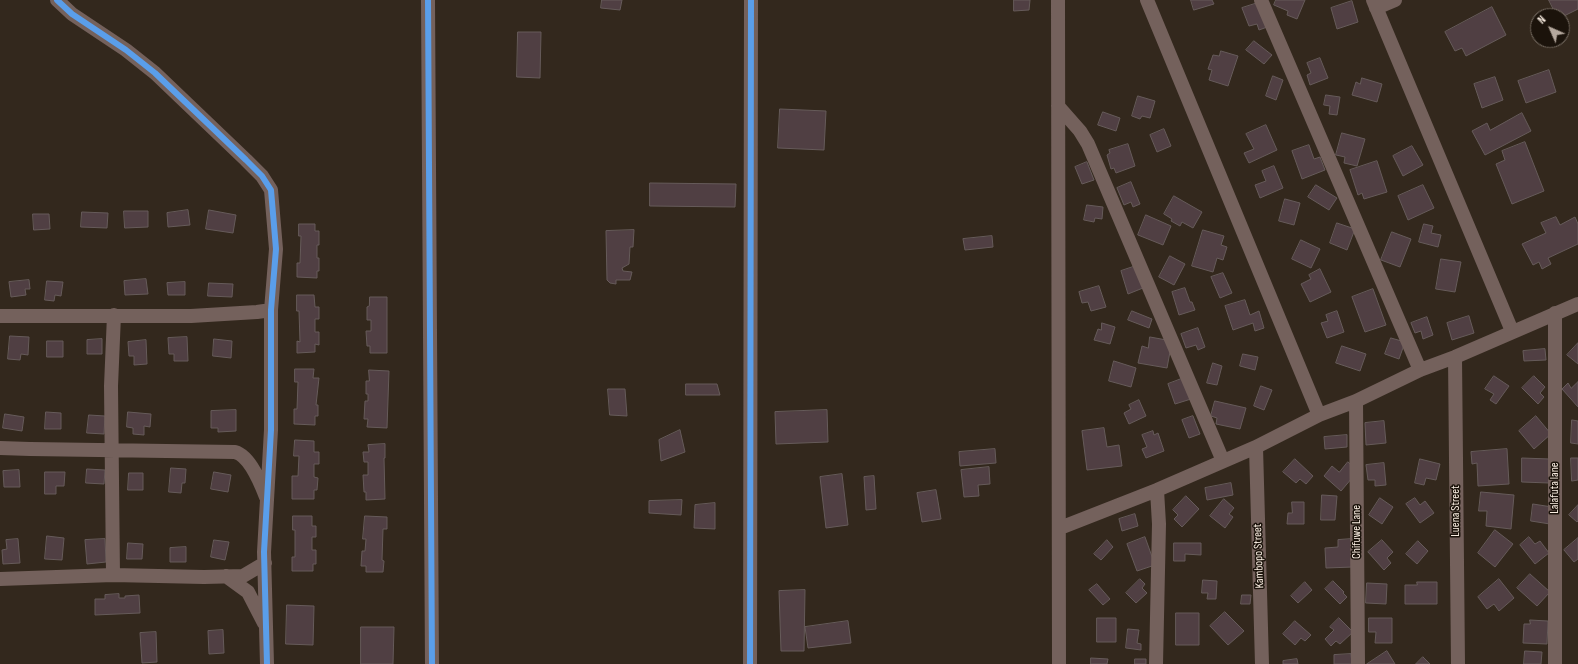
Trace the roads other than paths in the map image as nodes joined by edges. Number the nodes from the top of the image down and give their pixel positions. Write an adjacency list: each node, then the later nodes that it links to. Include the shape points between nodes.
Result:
1 (57, 0): 11 (street, via 72,14 155,73 266,182 271,190 276,249)
2 (428, 0): 33 (street)
3 (751, 0): 34 (street)
4 (1058, 0): 9 (street)
5 (1147, 0): 19 (street)
6 (1261, 0): 17 (street)
7 (1395, 0): 8 (street)
8 (1374, 4): 15 (street)
9 (1058, 106): 23 (street, via 1088,144); 26 (street)
10 (1578, 304): 12 (street)
11 (271, 310): 13 (street, via 191,316); 25 (street)
12 (1555, 313): 15 (street); 40 (street, Lalafuta lane)
13 (114, 315): 14 (street); 22 (street, via 111,386)
14 (0, 316)
15 (1512, 331): 16 (street)
16 (1455, 357): 17 (street); 39 (street, Luena Street)
17 (1420, 370): 18 (street)
18 (1356, 401): 19 (street); 38 (street, Chifuwe Lane)
19 (1319, 416): 20 (street)
20 (1256, 447): 23 (street); 37 (street, Kambopo Street)
21 (0, 448): 22 (street)
22 (113, 450): 25 (street, via 235,452 246,458 262,486); 28 (street)
23 (1223, 461): 24 (street)
24 (1157, 490): 26 (street); 36 (street, via 1159,524)
25 (267, 502): 27 (street)
26 (1060, 528): 35 (street)
27 (264, 563): 29 (street, via 243,576); 31 (street)
28 (113, 575): 29 (street); 30 (street)
29 (226, 576): 31 (street, via 248,592)
30 (0, 579)
31 (266, 626): 32 (street)
32 (266, 664)
33 (432, 664)
34 (750, 664)
35 (1059, 664)
36 (1156, 664)
37 (1262, 664)
38 (1358, 664)
39 (1458, 664)
40 (1555, 664)

